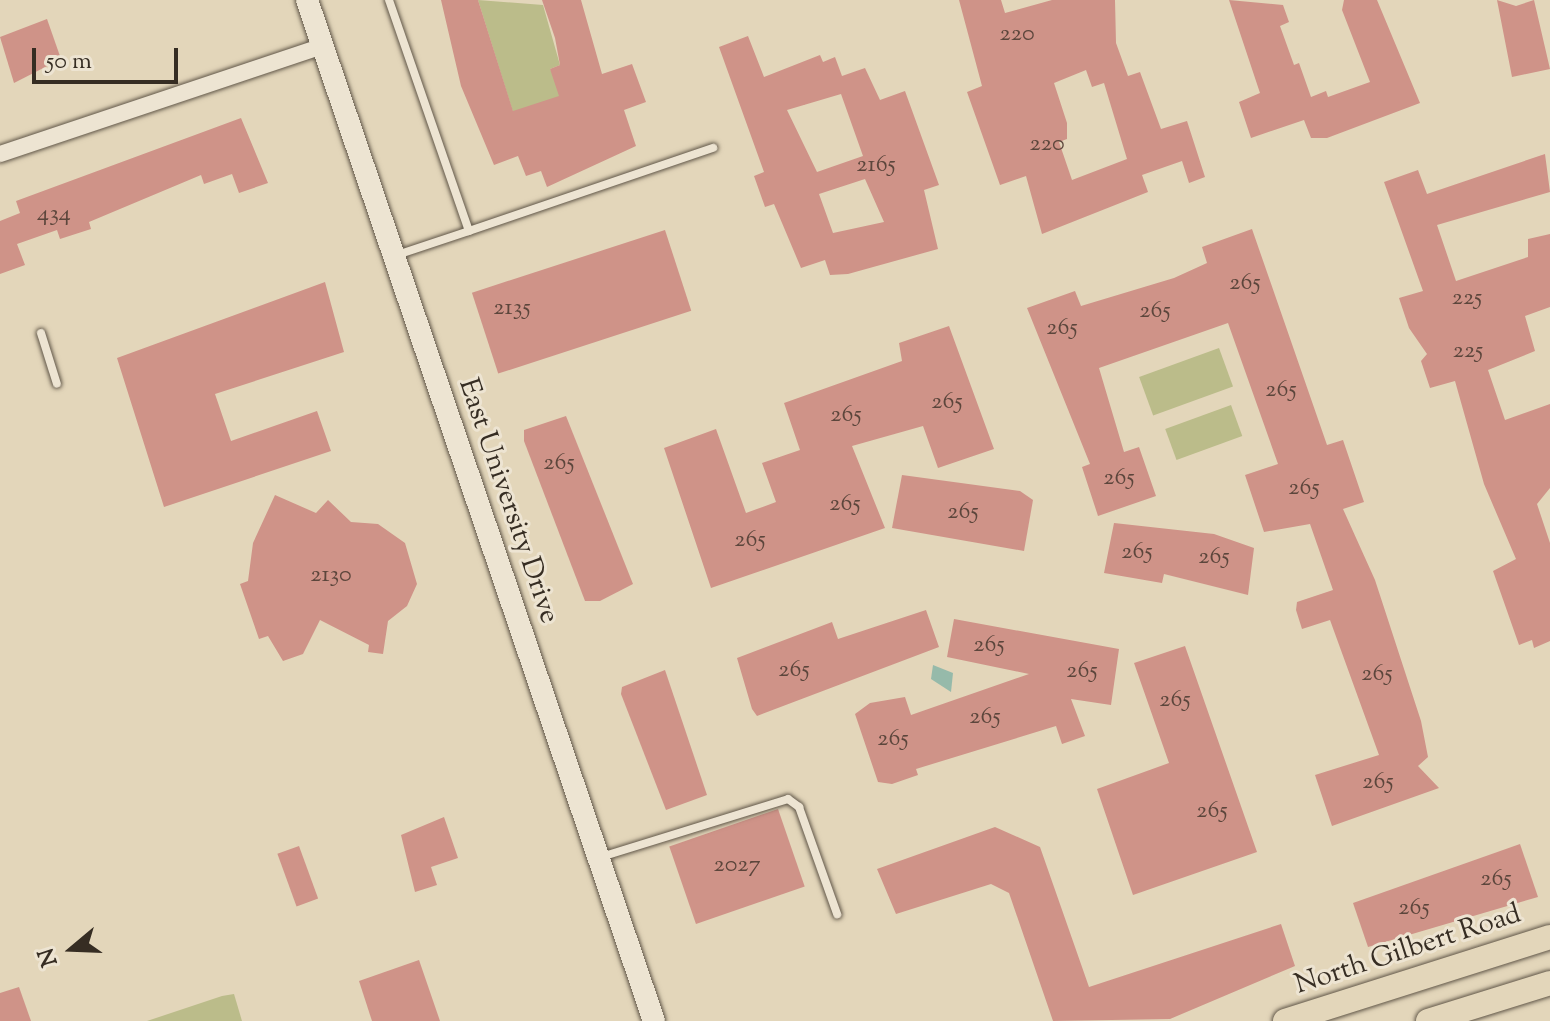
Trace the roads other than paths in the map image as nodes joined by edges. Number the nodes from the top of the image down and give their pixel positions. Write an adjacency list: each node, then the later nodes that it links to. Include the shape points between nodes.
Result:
1 (307, 0): 3 (main road, East University Drive)
2 (389, 0): 6 (lane)
3 (323, 46): 5 (street); 7 (main road, East University Drive)
4 (713, 148): 6 (lane)
5 (0, 154)
6 (469, 231): 7 (lane)
7 (394, 256): 10 (main road, East University Drive)
8 (41, 333): 9 (lane)
9 (57, 384)
10 (597, 859): 11 (lane, via 788,799 799,807); 16 (main road, East University Drive)
11 (837, 914)
12 (1550, 937): 14 (main road, North Gilbert Road)
13 (1550, 983): 15 (main road)
14 (1342, 1012): 17 (main road, North Gilbert Road)
15 (1433, 1020)
16 (654, 1021)
17 (1285, 1021)

